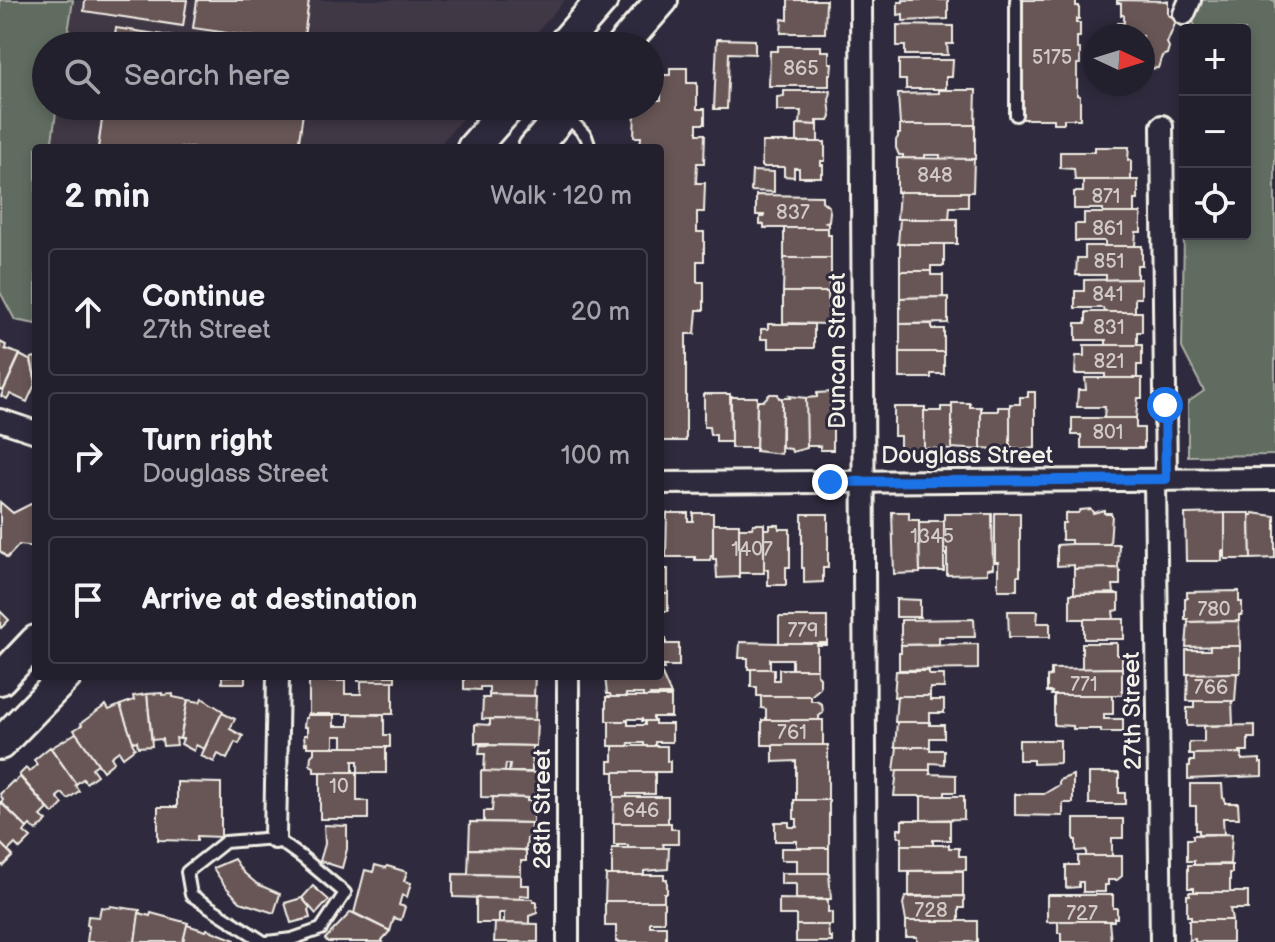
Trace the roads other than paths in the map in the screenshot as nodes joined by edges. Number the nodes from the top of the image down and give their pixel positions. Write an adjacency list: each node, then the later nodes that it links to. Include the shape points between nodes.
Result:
1 (602, 0): 5 (main road)
2 (662, 0): 6 (main road)
3 (861, 0): 19 (street, Duncan Street)
4 (1016, 0): 7 (lane)
5 (574, 32)
6 (634, 32)
7 (1016, 115)
8 (498, 120): 12 (main road)
9 (554, 120): 13 (main road)
10 (573, 120): 14 (lane)
11 (1162, 126): 18 (street, 27th Street)
12 (477, 144)
13 (537, 144)
14 (589, 144)
15 (0, 420): 16 (street)
16 (32, 431)
17 (1275, 479): 18 (street, Douglass Street)
18 (1160, 480): 19 (street, Douglass Street); 31 (street, 27th Street)
19 (864, 481): 20 (street, Douglass Street); 30 (street, Duncan Street)
20 (664, 483)
21 (32, 645): 22 (main road)
22 (0, 679)
23 (62, 680): 26 (main road)
24 (278, 680): 27 (street)
25 (568, 680): 29 (street, 28th Street)
26 (0, 744)
27 (275, 838): 28 (lane, via 345,893 321,929); 28 (lane, via 225,842 187,872 191,895)
28 (266, 942)
29 (568, 942)
30 (866, 942)
31 (1161, 942)

